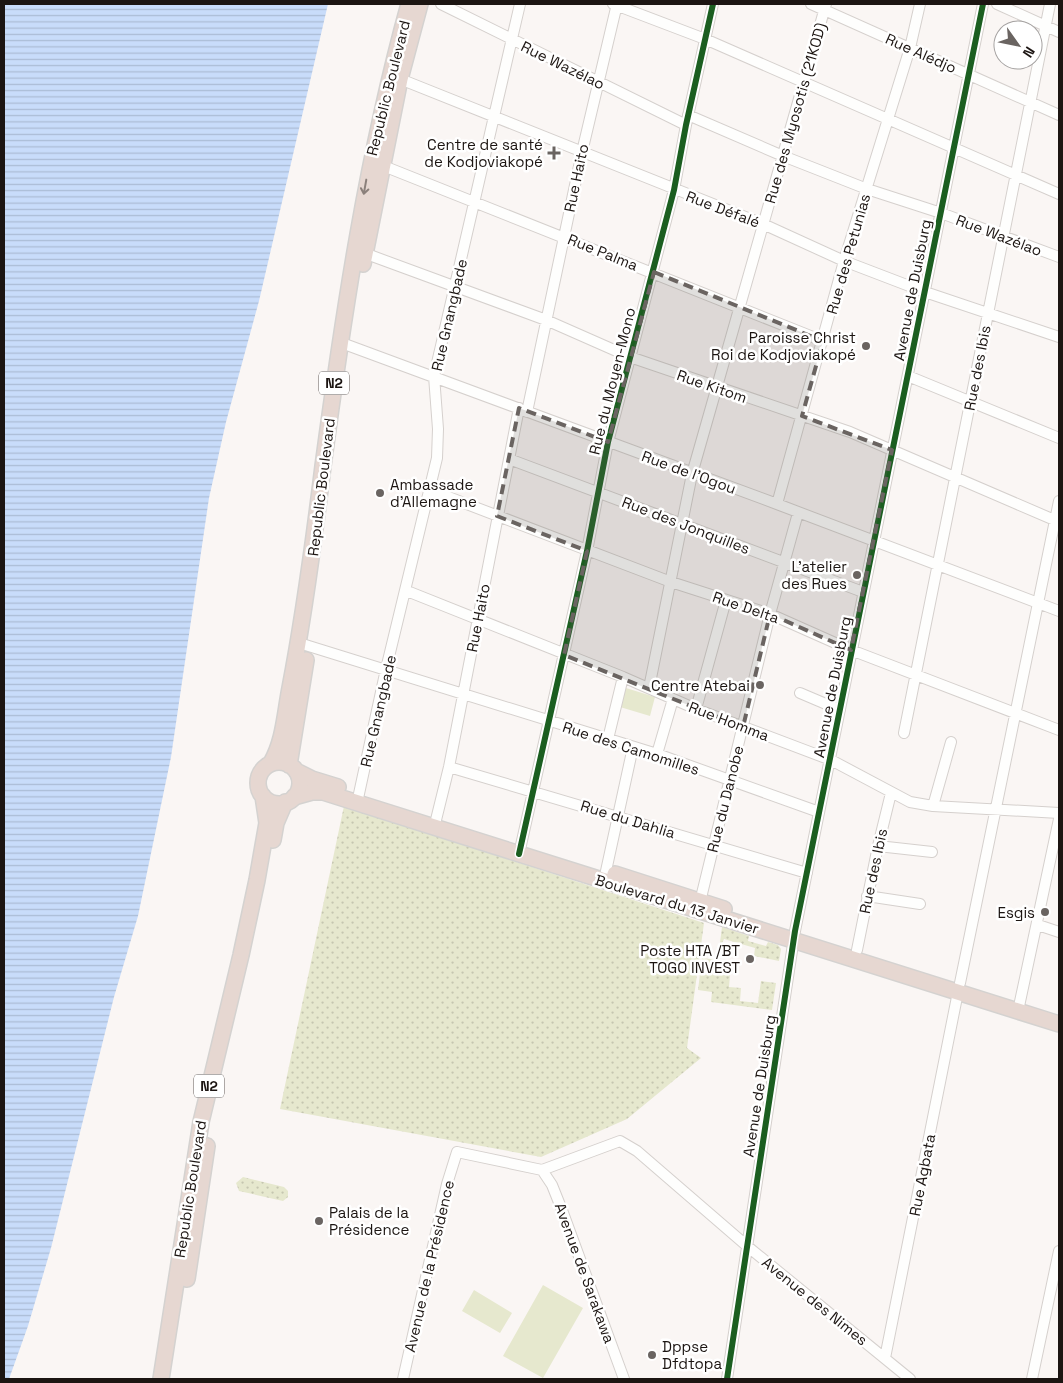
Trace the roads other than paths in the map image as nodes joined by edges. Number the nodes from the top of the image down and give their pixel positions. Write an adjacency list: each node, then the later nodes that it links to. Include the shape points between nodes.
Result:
1 (408, 4): 19 (highway, Republic Boulevard / N2)
2 (420, 4): 19 (highway, Republic Boulevard / N2)
3 (441, 4): 16 (street, Rue Wazélao)
4 (520, 4): 16 (street, Rue Gnangbade)
5 (616, 4): 15 (street); 20 (street, Rue Haito)
6 (713, 4): 15 (street, Rue du Moyen-Mono)
7 (811, 4): 12 (street, Rue Alédjo)
8 (920, 4): 17 (street, Rue des Petunias)
9 (983, 4): 18 (street, Avenue de Duisburg)
10 (997, 4): 13 (street)
11 (1050, 4): 13 (street, Rue des Ibis)
12 (825, 7): 17 (street, Rue Alédjo); 21 (street, Rue des Myosotis (21KOD))
13 (1045, 25): 14 (street); 22 (street, Rue des Ibis)
14 (1059, 32)
15 (705, 39): 21 (street); 23 (street, Rue du Moyen-Mono)
16 (512, 40): 20 (street, Rue Wazélao); 25 (street, Rue Gnangbade)
17 (910, 48): 18 (street, Rue Alédjo); 26 (street, Rue des Petunias)
18 (969, 74): 22 (street, Rue Alédjo); 28 (street, Avenue de Duisburg)
19 (395, 77): 25 (street, Rue Défalé); 31 (highway, Republic Boulevard / N2); 52 (highway, Republic Boulevard / N2, one-way to 52, via 365,188)
20 (598, 81): 27 (street, Rue Wazélao); 29 (street, Rue Haito)
21 (804, 81): 26 (street); 30 (street, Rue des Myosotis (21KOD))
22 (1030, 101): 24 (street, Rue Alédjo); 32 (street, Rue des Ibis)
23 (688, 115): 27 (street, Rue du Moyen-Mono); 30 (street, Rue Wazélao)
24 (1059, 115)
25 (493, 118): 29 (street, Rue Défalé); 36 (street, Rue Gnangbade)
26 (889, 120): 28 (street); 33 (street, Rue des Petunias)
27 (686, 126): 34 (street, Rue du Moyen-Mono)
28 (953, 147): 32 (street); 37 (street, Avenue de Duisburg)
29 (582, 152): 34 (street, Rue Défalé); 39 (street, Rue Haito)
30 (783, 156): 33 (street, Rue Wazélao); 38 (street, Rue des Myosotis (21KOD))
31 (381, 165): 36 (street, Rue Palma); 41 (highway, Republic Boulevard / N2)
32 (1015, 176): 35 (street); 40 (street, Rue des Ibis)
33 (867, 189): 37 (street, Rue Wazélao); 43 (street, Rue des Petunias)
34 (674, 190): 38 (street, Rue Défalé); 44 (street, Rue du Moyen-Mono)
35 (1059, 194)
36 (475, 201): 39 (street, Rue Palma); 45 (street, Rue Gnangbade)
37 (941, 213): 40 (street, Rue Wazélao); 46 (street, Avenue de Duisburg)
38 (763, 224): 43 (street, Rue Défalé); 47 (street, Rue des Myosotis (21KOD))
39 (564, 236): 44 (street, Rue Palma); 49 (street, Rue Haito)
40 (1003, 237): 42 (street, Rue Wazélao); 48 (street, Rue des Ibis)
41 (364, 253): 45 (street, Rue Kitom); 52 (highway, Republic Boulevard / N2)
42 (1059, 257)
43 (844, 261): 46 (street, Rue Défalé); 51 (street, Rue des Petunias)
44 (654, 272): 47 (street, Rue Palma); 53 (street, Rue du Moyen-Mono)
45 (456, 286): 49 (street, Rue Kitom); 54 (street, Rue Gnangbade)
46 (925, 292): 48 (street, Rue Défalé); 55 (street, Avenue de Duisburg)
47 (739, 307): 51 (street, Rue Palma); 56 (street, Rue des Myosotis (21KOD))
48 (988, 312): 50 (street, Rue Défalé); 57 (street, Rue des Ibis)
49 (546, 320): 53 (street, Rue Kitom); 58 (street, Rue Haito)
50 (1059, 337)
51 (823, 341): 59 (street, Rue des Petunias)
52 (344, 344): 54 (street, Rue de l'Ogou); 86 (highway, Republic Boulevard / N2)
53 (630, 357): 56 (street, Rue Kitom); 61 (street, Rue du Moyen-Mono)
54 (434, 376): 58 (street, Rue de l'Ogou); 66 (street, Rue Gnangbade, via 439,443)
55 (908, 376): 57 (street); 62 (street, Avenue de Duisburg)
56 (717, 388): 59 (street, Rue Kitom); 64 (street, Rue des Myosotis (21KOD))
57 (970, 402): 60 (street); 65 (street, Rue des Ibis)
58 (523, 410): 61 (street, Rue de l'Ogou); 63 (street, Rue Haito)
59 (802, 416): 62 (street, Rue Kitom); 69 (street, Rue des Petunias)
60 (1059, 438)
61 (608, 442): 64 (street, Rue de l'Ogou); 67 (street, Rue du Moyen-Mono)
62 (892, 450): 65 (street, Rue Kitom); 74 (street, Avenue de Duisburg)
63 (509, 459): 67 (street, Rue des Jonquilles); 71 (street, Rue Haito)
64 (692, 474): 69 (street, Rue de l'Ogou); 73 (street, Rue des Myosotis (21KOD))
65 (954, 476): 72 (street, Rue Kitom); 77 (street, Rue des Ibis)
66 (430, 490): 71 (street, Rue Delta); 79 (street, Rue Gnangbade)
67 (599, 492): 73 (street, Rue des Jonquilles); 75 (street, Rue du Moyen-Mono)
68 (1059, 501): 72 (street)
69 (776, 504): 70 (street, Rue de l'Ogou)
70 (798, 513): 74 (street, Rue de l'Ogou); 76 (street, Rue du Danobe)
71 (497, 516): 75 (street, Rue Delta); 85 (street, Rue Haito)
72 (1057, 521): 82 (street, Rue Agbata)
73 (684, 524): 76 (street, Rue des Jonquilles); 78 (street, Rue des Myosotis (21KOD))
74 (874, 542): 77 (street, Rue de l'Ogou); 80 (street, Avenue de Duisburg)
75 (587, 551): 78 (street, Rue Delta); 88 (street, Rue du Moyen-Mono)
76 (784, 562): 80 (street, Rue des Jonquilles); 84 (street, Rue du Danobe)
77 (937, 565): 82 (street, Rue de l'Ogou); 90 (street, Rue des Ibis)
78 (671, 582): 81 (street, Rue Delta); 92 (street, Rue des Myosotis (21KOD))
79 (407, 592): 85 (street, Rue Homma); 89 (street, Rue Gnangbade)
80 (863, 592): 87 (street, Avenue de Duisburg)
81 (726, 600): 84 (street, Rue Delta); 96 (street)
82 (1038, 603): 83 (street); 98 (street, Rue Agbata)
83 (1059, 611)
84 (770, 614): 87 (street, Rue Delta); 100 (street, Rue du Danobe)
85 (478, 619): 88 (street, Rue Homma); 93 (street, Rue Haito)
86 (304, 644): 89 (street, Rue des Camomilles); 108 (highway, Republic Boulevard / N2, via 280,745); 110 (highway, Republic Boulevard / N2)
87 (851, 650): 90 (street, Rue Delta); 97 (street, Avenue de Duisburg)
88 (564, 655): 91 (street, Rue Homma); 99 (street, Rue du Moyen-Mono)
89 (386, 668): 93 (street, Rue des Camomilles); 115 (street, Rue Gnangbade)
90 (915, 674): 98 (street, Rue Delta); 102 (street, Rue des Ibis)
91 (622, 677): 92 (street, Rue Homma); 103 (street)
92 (649, 688): 95 (street, Rue Homma)
93 (463, 692): 99 (street, Rue des Camomilles); 109 (street, Rue Haito)
94 (800, 693): 97 (street)
95 (673, 699): 96 (street, Rue Homma); 106 (street)
96 (696, 709): 100 (street, Rue Homma)
97 (840, 710): 107 (street, Avenue de Duisburg)
98 (1017, 713): 101 (street, Rue Delta); 118 (street, Rue Agbata)
99 (550, 721): 103 (street, Rue des Camomilles); 112 (street, Rue du Moyen-Mono)
100 (743, 727): 107 (street, Rue Homma); 111 (street, Rue du Danobe)
101 (1059, 730)
102 (904, 732)
103 (608, 739): 105 (street, Rue des Camomilles)
104 (951, 742): 117 (street)
105 (634, 747): 106 (street, Rue des Camomilles); 121 (street)
106 (657, 754): 111 (street, Rue des Camomilles)
107 (831, 760): 113 (street, Rue Homma); 119 (street, Avenue de Duisburg)
108 (271, 763): 110 (highway, via 280,762); 114 (highway, via 260,775 258,786)
109 (449, 766): 112 (street, Rue du Dahlia); 123 (street, Rue Haito)
110 (293, 768): 115 (highway, Boulevard du 13 Janvier); 116 (highway, via 299,787)
111 (729, 781): 119 (street, Rue des Camomilles); 124 (street, Rue du Danobe)
112 (532, 791): 121 (street, Rue du Dahlia); 126 (street, Rue du Moyen-Mono)
113 (891, 793): 117 (street, Rue Homma, via 910,802); 125 (street, Rue des Ibis)
114 (263, 796): 116 (highway, via 273,803); 145 (highway, Republic Boulevard / N2, via 266,823 257,880 201,1122)
115 (358, 798): 116 (highway, Boulevard du 13 Janvier, via 317,792); 123 (highway, Boulevard du 13 Janvier)
116 (290, 800): 146 (highway, Republic Boulevard / N2, via 276,824 260,914 210,1126)
117 (933, 806): 118 (street, Rue Homma)
118 (995, 810): 120 (street, Rue Homma); 137 (street, Rue Agbata)
119 (820, 812): 129 (street, Avenue de Duisburg)
120 (1059, 813)
121 (620, 815): 124 (street, Rue du Dahlia); 128 (street)
122 (1059, 819): 133 (street)
123 (435, 823): 126 (highway, Boulevard du 13 Janvier)
124 (714, 845): 129 (street, Rue du Dahlia); 132 (street, Rue du Danobe)
125 (878, 846): 127 (street); 130 (street, Rue des Ibis)
126 (521, 849): 128 (highway, Boulevard du 13 Janvier); 132 (highway, Boulevard du 13 Janvier)
127 (932, 852)
128 (606, 871): 132 (highway, Boulevard du 13 Janvier)
129 (807, 872): 135 (street, Avenue de Duisburg)
130 (867, 896): 131 (street); 136 (street, Rue des Ibis)
131 (920, 904)
132 (699, 906): 135 (highway, Boulevard du 13 Janvier)
133 (1038, 925): 134 (street); 138 (street)
134 (1059, 932)
135 (794, 936): 136 (highway, Boulevard du 13 Janvier); 137 (highway, Boulevard du 13 Janvier); 142 (street, Avenue de Duisburg)
136 (857, 950): 137 (highway, Boulevard du 13 Janvier)
137 (959, 988): 138 (highway, Boulevard du 13 Janvier); 144 (street, Rue Agbata)
138 (1019, 1006): 139 (highway, Boulevard du 13 Janvier); 140 (highway, Boulevard du 13 Janvier)
139 (1059, 1014)
140 (1059, 1024)
141 (542, 1170): 142 (street, Avenue des Nimes, via 614,1142 624,1142); 147 (street, Avenue de la Présidence, via 457,1152); 148 (street, Avenue de Sarakawa, via 562,1210)
142 (746, 1246): 144 (street, Avenue des Nimes); 149 (street, Avenue de Duisburg)
143 (1059, 1251): 151 (street)
144 (885, 1358): 150 (street, Avenue des Nimes)
145 (161, 1379)
146 (171, 1379)
147 (403, 1379)
148 (624, 1379)
149 (727, 1379)
150 (910, 1379)
151 (1032, 1379)

